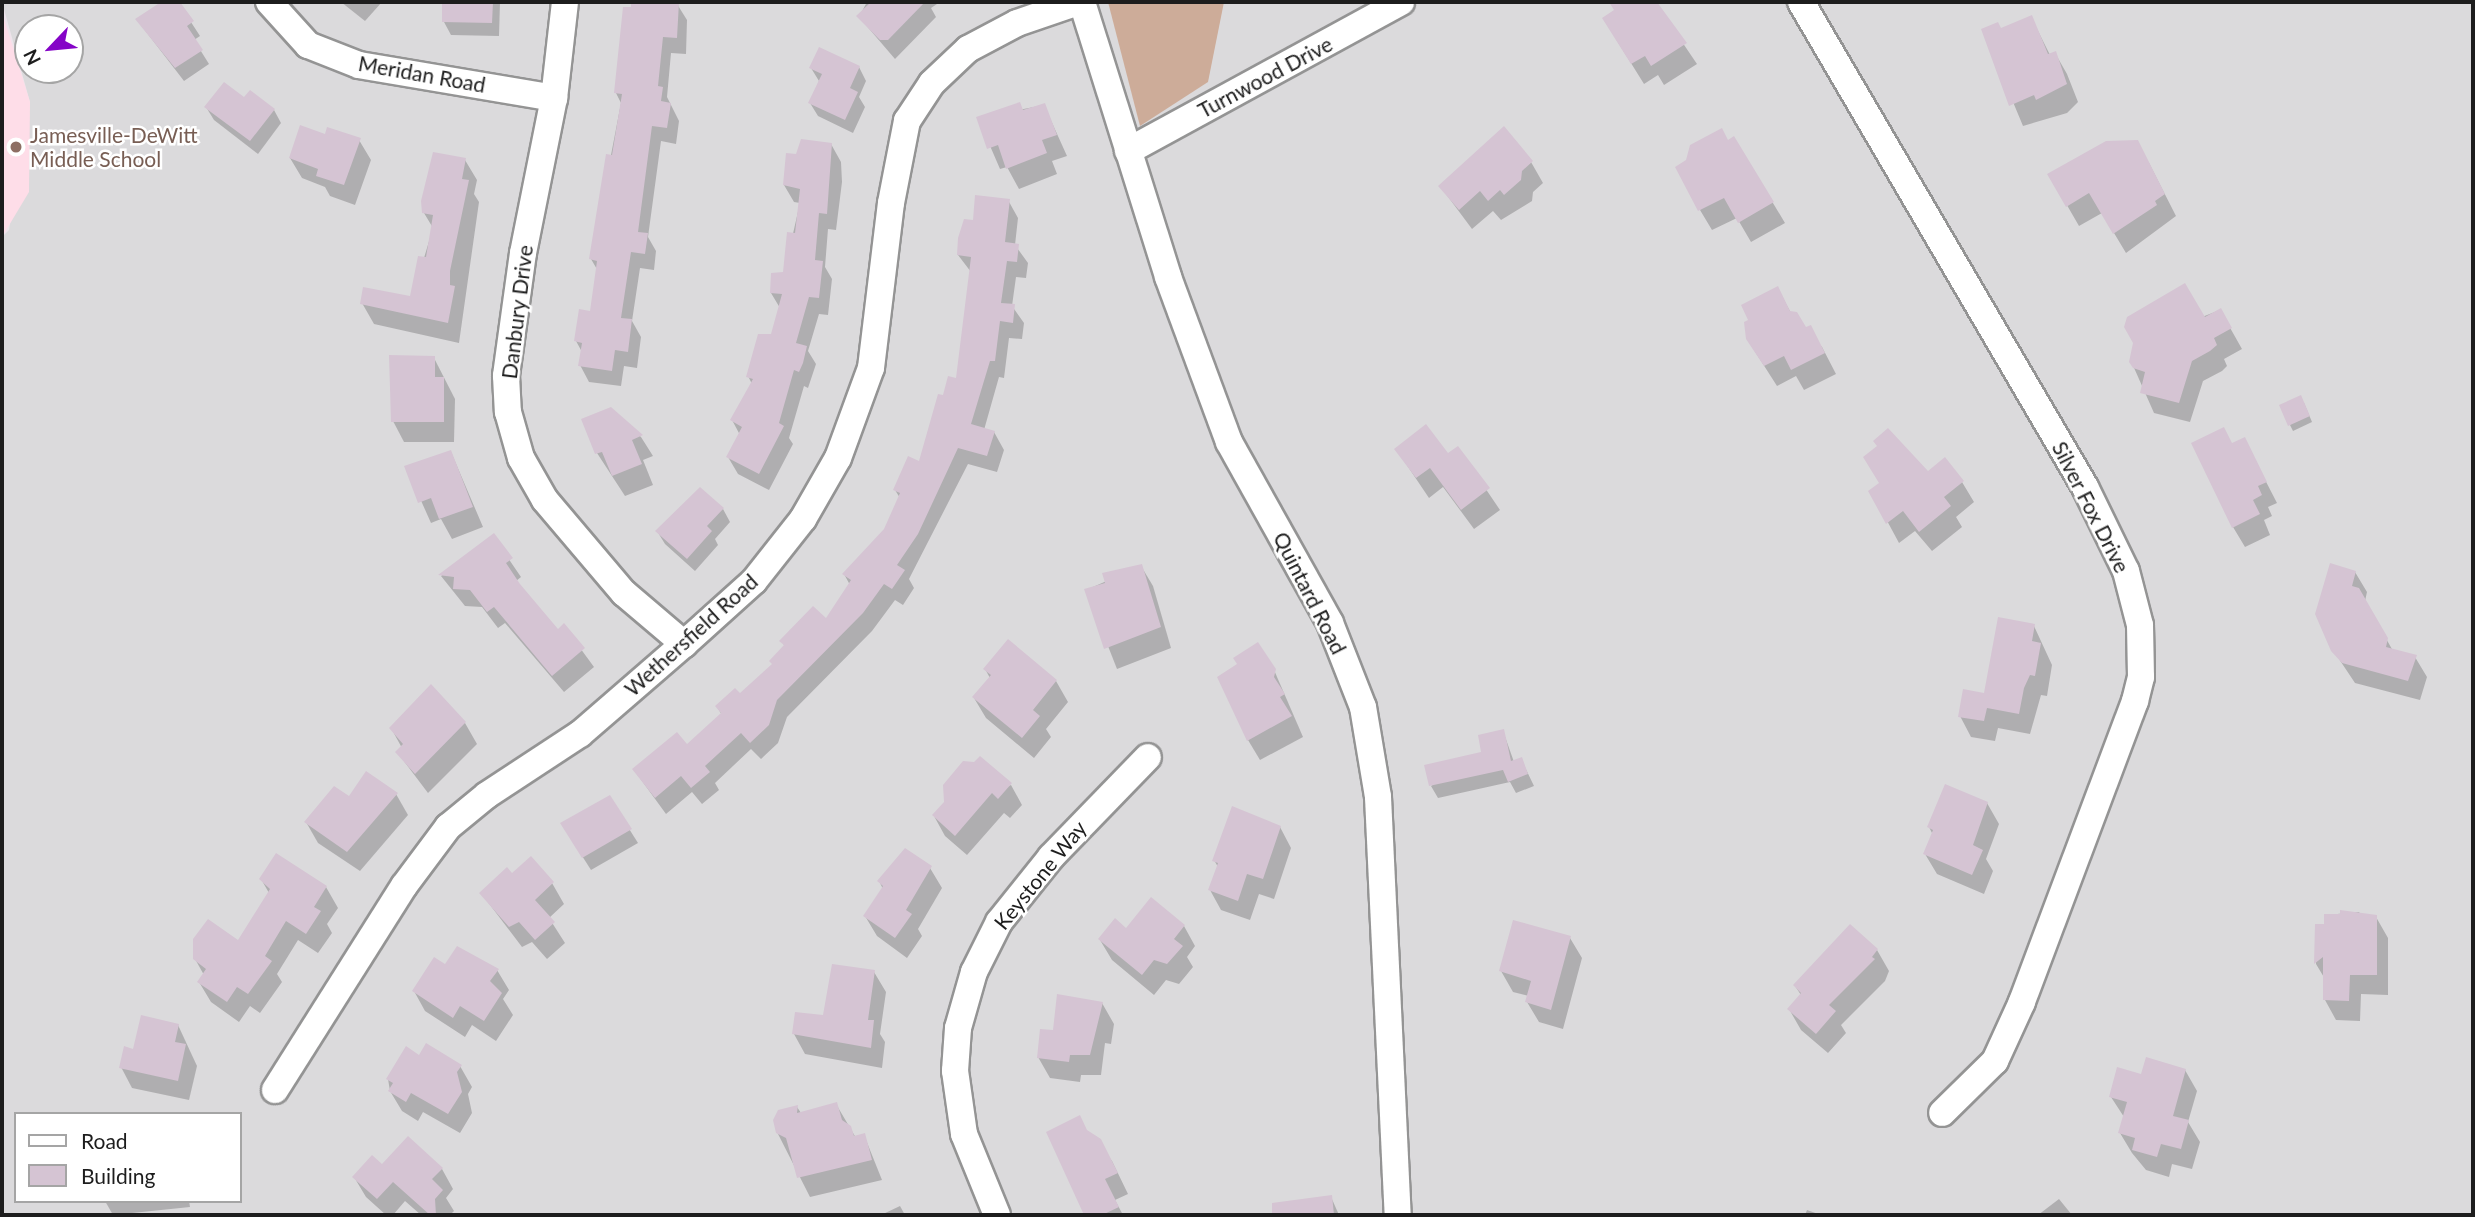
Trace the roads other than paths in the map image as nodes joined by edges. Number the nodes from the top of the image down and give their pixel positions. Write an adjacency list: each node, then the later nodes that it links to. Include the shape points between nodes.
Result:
1 (269, 2): 6 (street, Meridan Road, via 308,45 359,65)
2 (565, 2): 6 (street, Danbury Drive)
3 (1080, 2): 7 (street, Quintard Road); 8 (street, Wethersfield Road, via 1017,23 968,49 932,83 907,121 891,203 871,368 838,458 803,519 754,581)
4 (1401, 2): 7 (street, Turnwood Drive)
5 (1801, 2): 11 (street, Silver Fox Drive, via 2085,487 2126,571 2140,625 2141,677 2135,701 2022,1002 1995,1061)
6 (554, 98): 8 (street, Danbury Drive, via 523,253 506,376 508,412 521,458 545,500 624,593)
7 (1128, 151): 13 (street, Quintard Road, via 1228,442 1330,623 1363,706 1378,797)
8 (684, 644): 10 (street, Wethersfield Road, via 580,734 486,795 448,827 404,886)
9 (1148, 757): 12 (street, Keystone Way, via 1051,857 999,922 974,972 958,1028 955,1071 964,1134)
10 (275, 1090)
11 (1942, 1113)
12 (997, 1215)
13 (1398, 1215)

